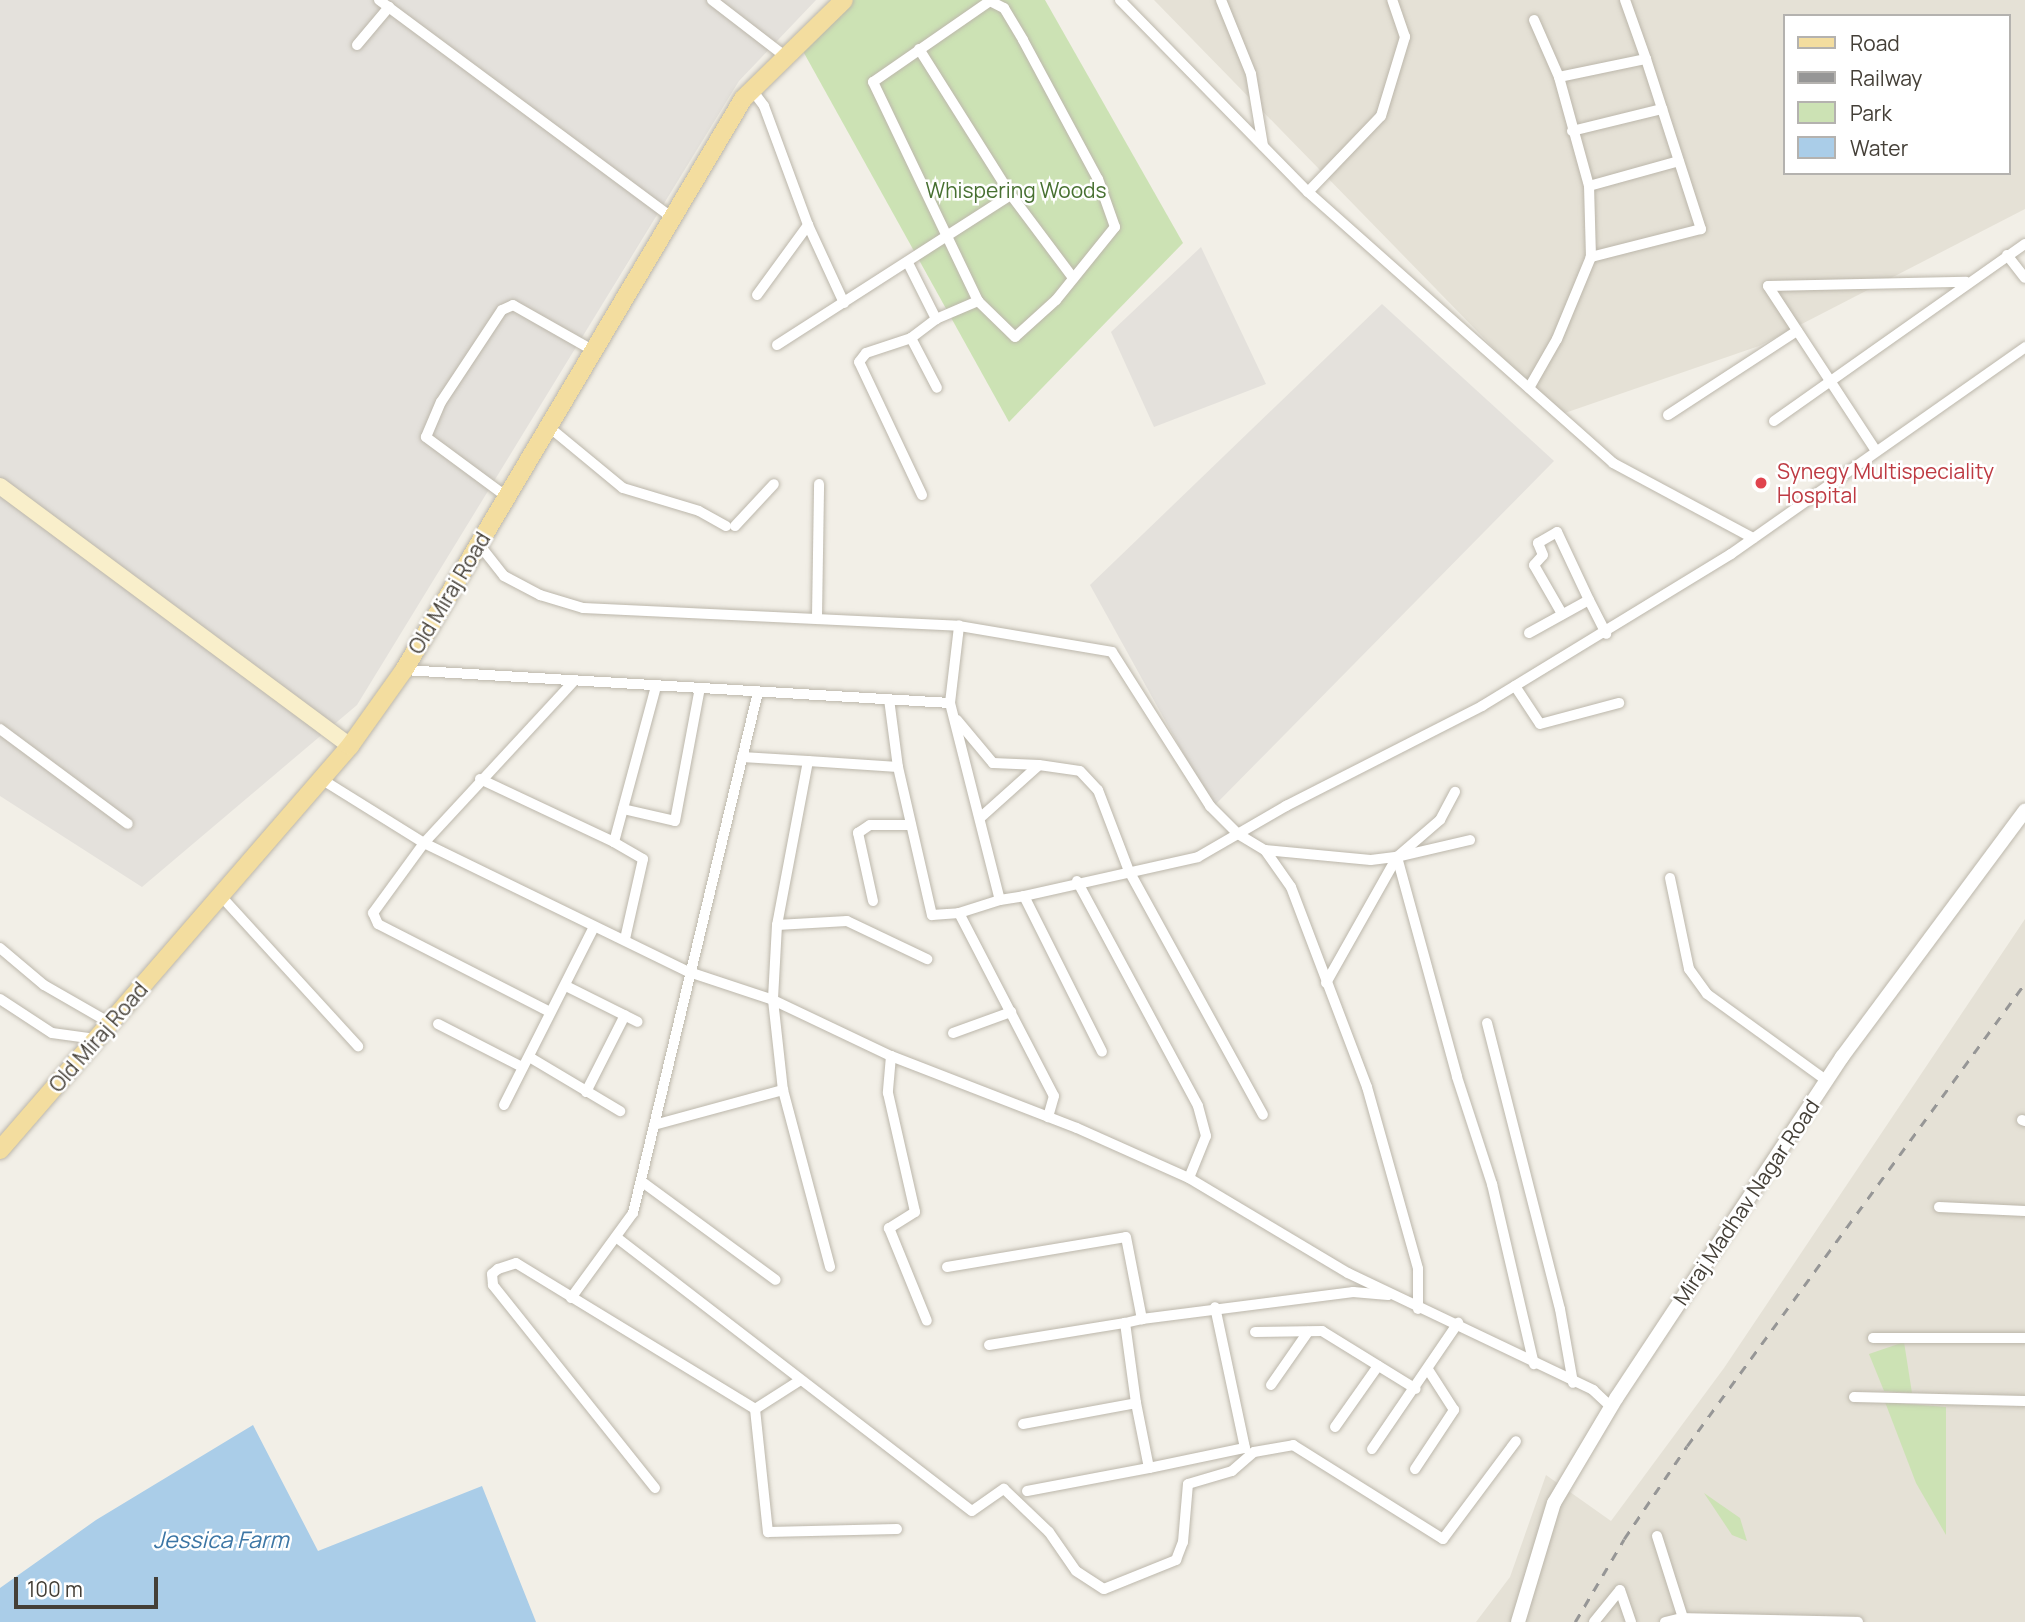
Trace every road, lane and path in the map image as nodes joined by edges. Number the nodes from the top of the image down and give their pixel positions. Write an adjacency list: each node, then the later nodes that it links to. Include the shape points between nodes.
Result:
1 (712, 0): 11 (street)
2 (844, 0): 11 (main road, Old Miraj Road)
3 (1121, 0): 17 (street)
4 (1221, 0): 17 (street, via 1251,74)
5 (1392, 0): 20 (street, via 1405,37 1381,116)
6 (1625, 0): 12 (street)
7 (384, 4): 9 (street); 22 (street)
8 (1534, 20): 13 (street)
9 (357, 45)
10 (919, 49): 21 (street); 24 (street, via 873,82); 29 (street, via 990,1 1004,8 1098,179 1115,227)
11 (786, 57): 14 (main road, Old Miraj Road)
12 (1646, 59): 13 (street); 15 (street)
13 (1559, 77): 16 (street)
14 (752, 90): 22 (main road, Old Miraj Road); 23 (street, via 764,106)
15 (1662, 109): 16 (street); 18 (street)
16 (1572, 131): 19 (street)
17 (1263, 146): 20 (street)
18 (1679, 161): 19 (street); 27 (street, via 1701,229)
19 (1589, 186): 27 (street)
20 (1308, 192): 43 (street)
21 (1011, 195): 24 (street); 29 (street)
22 (673, 218): 40 (main road, Old Miraj Road)
23 (808, 225): 32 (street); 34 (street)
24 (944, 238): 28 (street); 33 (street)
25 (2025, 244): 26 (street)
26 (2007, 256): 30 (street); 31 (street)
27 (1591, 257): 43 (street, via 1558,339)
28 (908, 263): 34 (street); 35 (street)
29 (1073, 278): 33 (street, via 1014,337)
30 (2025, 278)
31 (1966, 282): 36 (street, via 1768,286); 41 (street)
32 (757, 295)
33 (978, 301): 35 (street)
34 (844, 303): 38 (street)
35 (936, 320): 37 (street)
36 (1797, 331): 41 (street); 44 (street)
37 (911, 338): 42 (street); 51 (street, via 866,353 859,362)
38 (777, 345)
39 (2025, 347): 47 (street)
40 (594, 351): 46 (main road, Old Miraj Road); 52 (street, via 513,305 502,310 441,402 426,437)
41 (1831, 383): 45 (street); 47 (street)
42 (937, 388)
43 (1529, 388): 53 (street, via 1613,463)
44 (1668, 415)
45 (1774, 421)
46 (550, 427): 48 (street, via 623,488 699,511 730,526); 52 (main road, Old Miraj Road)
47 (1876, 451): 53 (street)
48 (774, 484)
49 (819, 484): 57 (street)
50 (0, 486): 71 (main road)
51 (922, 495)
52 (507, 497): 54 (main road, Old Miraj Road)
53 (1752, 538): 60 (street)
54 (478, 543): 57 (street, via 504,576 540,595 583,608); 61 (main road, Old Miraj Road)
55 (1590, 600): 56 (street, via 1557,532 1538,543 1543,555 1534,565); 59 (street); 60 (street)
56 (1560, 612)
57 (817, 617): 58 (street)
58 (960, 626): 69 (street); 84 (street, via 1112,652 1210,806)
59 (1529, 633)
60 (1606, 634): 64 (street)
61 (404, 670): 62 (street); 71 (main road, Old Miraj Road)
62 (574, 681): 63 (street); 77 (street)
63 (656, 686): 65 (street); 79 (street)
64 (1516, 686): 68 (street, via 1540,724); 84 (street)
65 (700, 688): 66 (street); 79 (street, via 675,821)
66 (758, 692): 67 (street); 72 (street)
67 (889, 699): 69 (street); 75 (street)
68 (1619, 703)
69 (951, 709): 74 (street, via 993,763); 81 (street)
70 (0, 729): 82 (street)
71 (350, 746): 76 (main road, Old Miraj Road)
72 (742, 757): 73 (street); 103 (street)
73 (808, 761): 75 (street); 98 (street)
74 (1039, 765): 81 (street); 90 (street, via 1080,771 1098,790)
75 (898, 767): 83 (street)
76 (321, 779): 87 (street); 93 (main road, Old Miraj Road)
77 (480, 779): 86 (street); 87 (street)
78 (1455, 792): 89 (street, via 1440,820)
79 (623, 809): 86 (street)
80 (2025, 811): 122 (street, Miraj Madhav Nagar Road)
81 (980, 818): 95 (street)
82 (128, 824)
83 (911, 825): 96 (street, via 870,825 858,833); 97 (street, via 932,915)
84 (1238, 834): 88 (street); 90 (street, via 1198,857)
85 (1471, 840): 89 (street)
86 (614, 842): 100 (street, via 643,859)
87 (424, 843): 99 (street); 108 (street, via 373,913 373,920)
88 (1265, 850): 89 (street, via 1371,860); 104 (street, via 1291,887)
89 (1397, 857): 104 (street); 152 (street, via 1457,1077 1492,1184)
90 (1129, 871): 92 (street); 127 (street)
91 (1671, 878): 122 (street, via 1670,891 1689,969 1707,994)
92 (1077, 881): 94 (street); 131 (street, via 1198,1106 1206,1136)
93 (220, 895): 112 (main road, Old Miraj Road); 117 (street)
94 (1024, 896): 95 (street); 118 (street)
95 (1000, 900): 97 (street)
96 (873, 901)
97 (959, 913): 109 (street)
98 (778, 925): 102 (street, via 847,921); 107 (street)
99 (594, 927): 100 (street); 105 (street)
100 (625, 939): 103 (street)
101 (0, 948): 112 (street, via 44,985)
102 (927, 959)
103 (690, 972): 107 (street); 129 (street)
104 (1326, 983): 142 (street, via 1367,1087 1418,1269)
105 (566, 986): 108 (street); 110 (street)
106 (0, 999): 116 (street, via 52,1033)
107 (773, 1000): 119 (street); 123 (street)
108 (550, 1012): 120 (street)
109 (1011, 1012): 115 (street); 128 (street, via 1054,1096)
110 (625, 1015): 111 (street); 124 (street)
111 (638, 1022)
112 (110, 1023): 116 (main road, Old Miraj Road)
113 (1486, 1023): 156 (street, via 1560,1309)
114 (438, 1024): 121 (street)
115 (953, 1033)
116 (96, 1040): 130 (main road, Old Miraj Road)
117 (358, 1046)
118 (1102, 1052)
119 (891, 1056): 128 (street); 144 (street, via 888,1093 915,1212 889,1228)
120 (531, 1058): 121 (street); 124 (street)
121 (520, 1066): 125 (street)
122 (1827, 1081): 162 (street, Miraj Madhav Nagar Road)
123 (783, 1090): 129 (street); 136 (street)
124 (586, 1092): 126 (street)
125 (504, 1105)
126 (620, 1111)
127 (1263, 1115)
128 (1048, 1117): 131 (street)
129 (654, 1125): 132 (street)
130 (0, 1150)
131 (1189, 1178): 139 (street)
132 (641, 1181): 135 (street, via 633,1213); 138 (street)
133 (1939, 1207): 134 (street)
134 (2025, 1211)
135 (616, 1237): 140 (street); 155 (street)
136 (830, 1267)
137 (947, 1267): 143 (street, via 1126,1237)
138 (776, 1280)
139 (1394, 1296): 141 (street, via 1353,1292); 142 (street)
140 (570, 1298): 163 (street); 170 (street, via 516,1263 492,1274 493,1285 531,1336)
141 (1215, 1307): 143 (street); 168 (street, via 1245,1448)
142 (1418, 1308): 146 (street)
143 (1142, 1319): 145 (street)
144 (927, 1321)
145 (1125, 1323): 151 (street); 161 (street)
146 (1458, 1323): 152 (street); 154 (street)
147 (1255, 1332): 148 (street)
148 (1308, 1332): 153 (street, via 1322,1331); 157 (street)
149 (1874, 1338): 150 (street)
150 (2025, 1338)
151 (989, 1345)
152 (1534, 1364): 156 (street)
153 (1378, 1366): 158 (street); 165 (street)
154 (1429, 1371): 158 (street); 169 (street, via 1454,1410)
155 (799, 1381): 163 (street); 166 (street, via 972,1511 1004,1489 1049,1532 1076,1571 1104,1589 1176,1560 1183,1542 1188,1484 1232,1471 1254,1452 1293,1445 1443,1539)
156 (1573, 1382): 162 (street)
157 (1272, 1385)
158 (1416, 1389): 167 (street)
159 (1854, 1397): 160 (street)
160 (2025, 1401)
161 (1136, 1403): 164 (street); 168 (street)
162 (1611, 1406): 176 (street, Miraj Madhav Nagar Road, via 1554,1503)
163 (755, 1409): 172 (street, via 768,1532)
164 (1023, 1424)
165 (1335, 1427)
166 (1516, 1441)
167 (1372, 1449)
168 (1149, 1468): 171 (street)
169 (1415, 1469)
170 (655, 1488)
171 (1027, 1491)
172 (898, 1529)
173 (1657, 1536): 174 (street)
174 (1683, 1618): 175 (street); 179 (street)
175 (1764, 1621): 180 (street)
176 (1518, 1622)
177 (1594, 1622): 178 (street, via 1620,1590)
178 (1631, 1622)
179 (1665, 1622)
180 (1845, 1622): 181 (street)
181 (1858, 1622)

